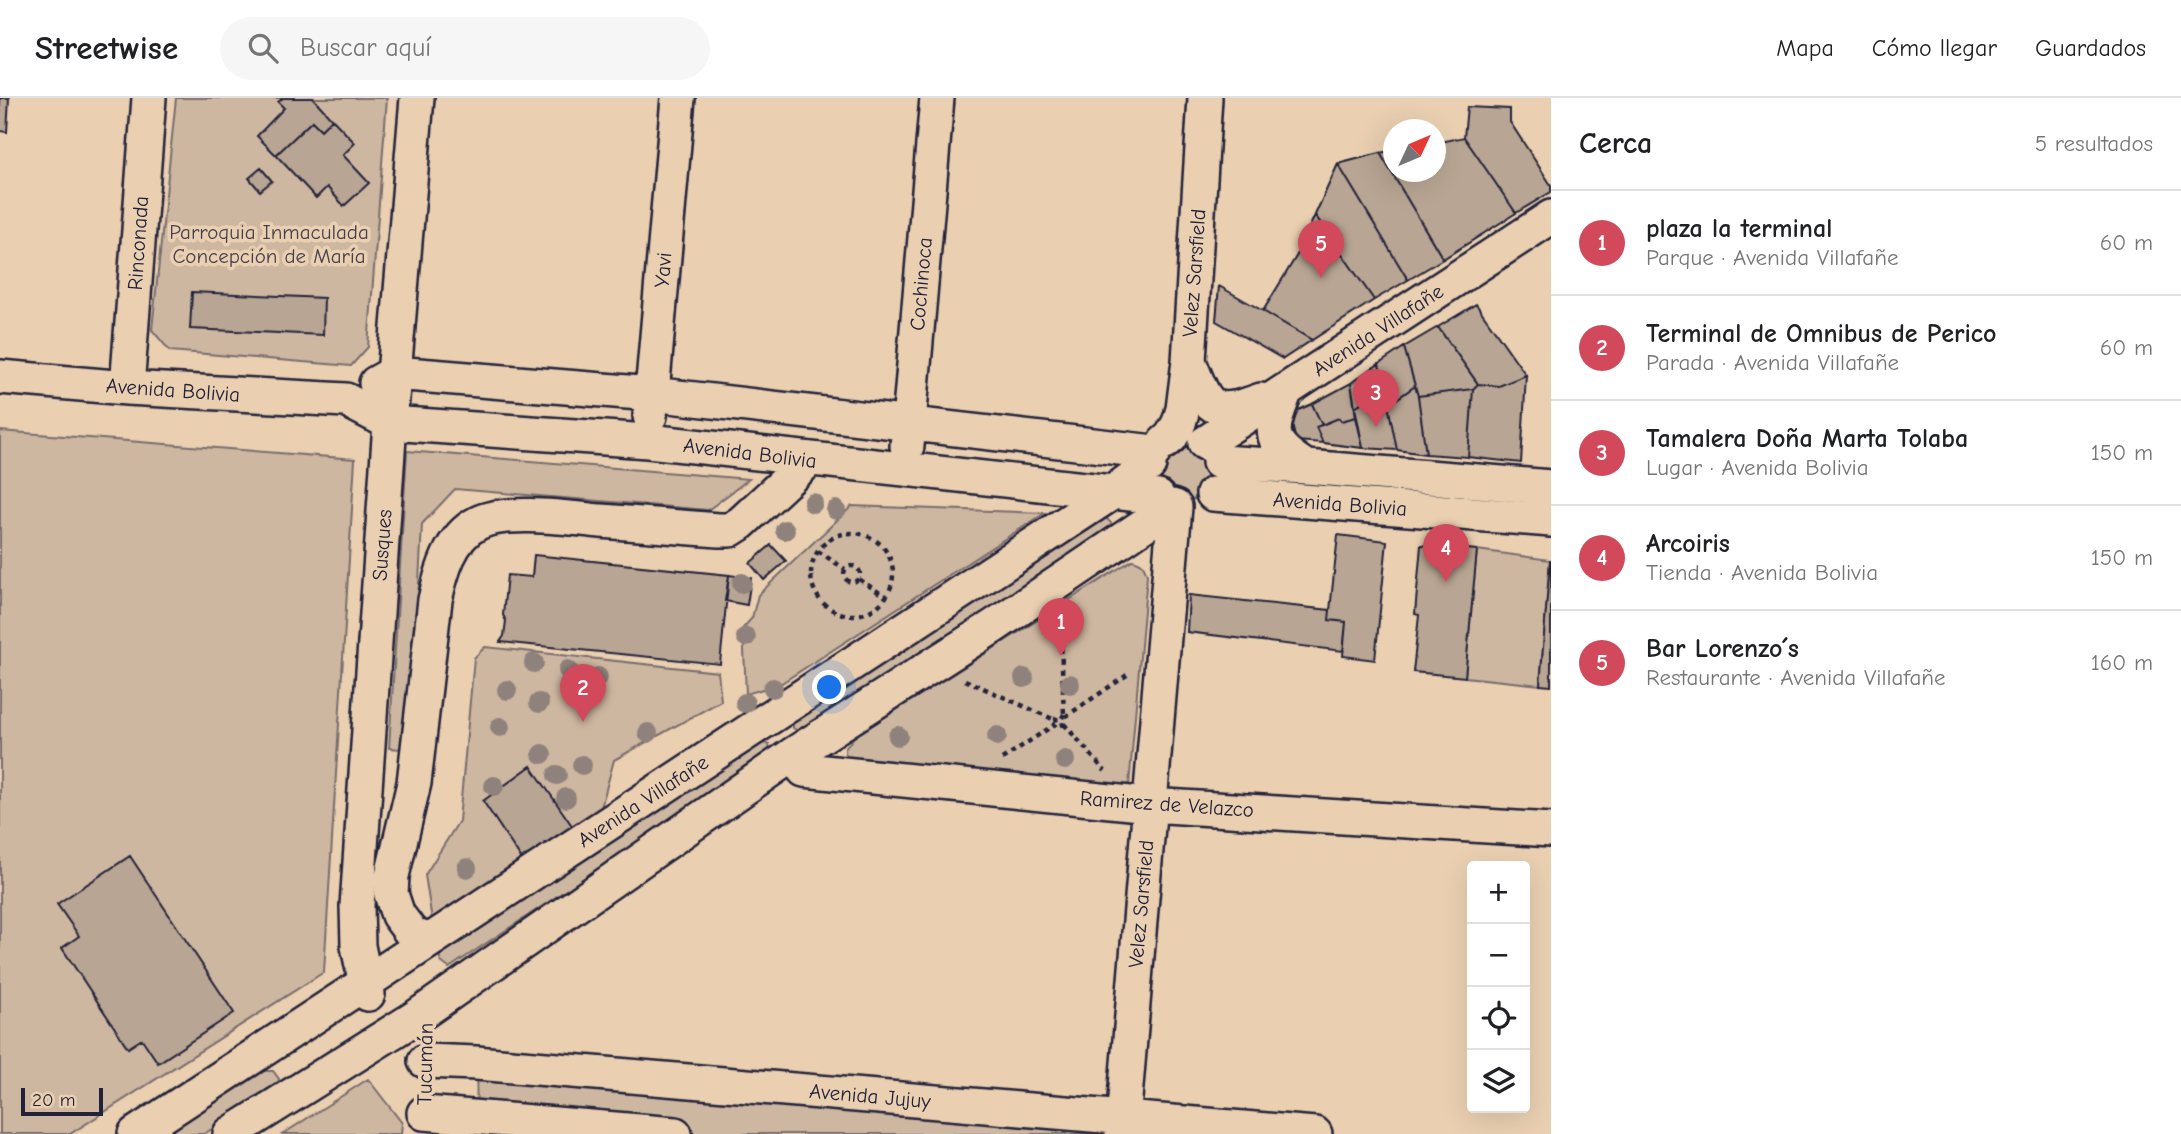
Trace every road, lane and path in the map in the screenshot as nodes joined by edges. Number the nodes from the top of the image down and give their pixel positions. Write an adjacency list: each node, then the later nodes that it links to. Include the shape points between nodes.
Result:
1 (149, 98): 10 (street, Rinconada)
2 (417, 98): 8 (street, Susques)
3 (678, 98): 12 (street, Yavi)
4 (937, 98): 15 (street, Cochinoca)
5 (1205, 98): 7 (street, Velez Sarsfield)
6 (1551, 217): 11 (street, Avenida Villafañe)
7 (1189, 360): 11 (street, via 1205,398 1214,407 1242,407); 17 (street, Velez Sarsfield, via 1179,423)
8 (394, 373): 12 (street); 13 (street); 14 (street, Susques)
9 (0, 377): 10 (street, Avenida Bolivia)
10 (127, 388): 13 (street, Avenida Bolivia)
11 (1286, 390): 19 (street, Avenida Villafañe); 20 (street, via 1275,419 1275,438 1286,455)
12 (652, 394): 15 (street); 16 (street, Yavi)
13 (346, 400): 14 (street, Avenida Bolivia)
14 (390, 423): 16 (street, Avenida Bolivia); 45 (street, Susques, via 357,906 379,944)
15 (909, 424): 17 (street); 21 (street, Cochinoca)
16 (648, 441): 18 (street, Avenida Bolivia)
17 (1156, 453): 19 (street, via 1178,437 1192,437); 23 (street, Avenida Villafañe); 24 (street, via 1148,476 1152,488)
18 (809, 460): 21 (street, Avenida Bolivia); 44 (street, via 730,530 532,515 478,523 462,536 447,559 435,600 414,783 392,876 391,894 398,915 413,935)
19 (1212, 467): 20 (street, Avenida Bolivia); 24 (street, via 1202,504 1189,508); 25 (street, Avenida Bolivia)
20 (1306, 467): 22 (street, Avenida Bolivia)
21 (905, 469): 23 (street, Avenida Bolivia)
22 (1551, 487)
23 (1112, 493): 24 (street, Avenida Bolivia); 44 (street, Avenida Villafañe)
24 (1168, 503): 39 (street, Avenida Villafañe, via 994,626); 42 (street, Velez Sarsfield)
25 (1551, 520)
26 (818, 551): 27 (path); 29 (path, via 811,577 814,590 830,609 841,614 866,613); 29 (path, via 826,541 850,532 874,539 891,558 892,584)
27 (845, 569): 28 (path, via 855,566); 28 (path, via 845,580)
28 (859, 579): 29 (path)
29 (886, 597)
30 (1071, 611): 31 (path)
31 (1060, 618): 32 (path); 37 (path)
32 (1049, 625)
33 (1131, 660): 35 (path)
34 (975, 673): 38 (path, via 965,680)
35 (1129, 673): 36 (path); 37 (path)
36 (1128, 686)
37 (1064, 719): 38 (path, via 1060,725); 38 (path, via 1057,716); 41 (path)
38 (1056, 722): 40 (path)
39 (792, 755): 42 (street, Ramirez de Velazco, via 804,770); 45 (street, Avenida Villafañe)
40 (992, 765)
41 (1112, 778)
42 (1150, 805): 43 (street, Ramirez de Velazco); 47 (street, Velez Sarsfield)
43 (1551, 830)
44 (429, 940): 45 (street, Avenida Villafañe)
45 (396, 995): 46 (street, Tucumán); 46 (street, Susques); 49 (street, Avenida Villafañe); 50 (street, Avenida Villafañe)
46 (424, 1098): 47 (street, Avenida Jujuy, via 476,1063); 48 (street)
47 (1122, 1126): 52 (street, Avenida Jujuy)
48 (602, 1131): 51 (street)
49 (135, 1134)
50 (230, 1134)
51 (675, 1134)
52 (1315, 1134)

